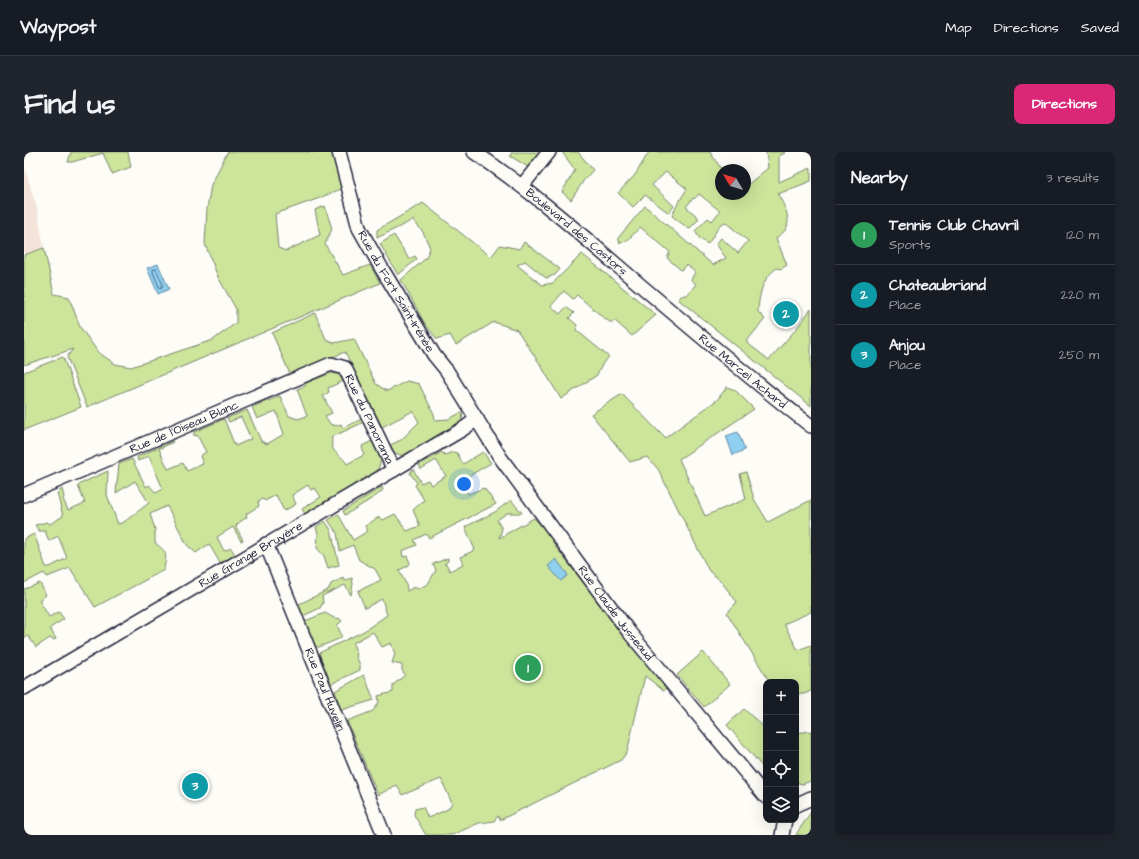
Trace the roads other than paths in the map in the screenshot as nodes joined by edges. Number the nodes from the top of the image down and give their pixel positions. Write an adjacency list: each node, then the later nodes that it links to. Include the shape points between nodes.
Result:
1 (339, 152): 7 (street, Rue du Fort Saint-Irénée, via 359,228 434,355)
2 (474, 152): 4 (street, Boulevard des Castors)
3 (549, 152): 4 (street)
4 (522, 186): 5 (street, Boulevard des Castors)
5 (676, 316): 8 (street, Rue Marcel Achard)
6 (345, 368): 9 (street, Rue du Panorama); 10 (street, Rue de l'Oiseau Blanc, via 331,364)
7 (477, 419): 9 (street, Rue Grange Bruyère); 13 (street, Rue Claude Jusseaud, via 500,457 629,632)
8 (811, 426)
9 (394, 470): 11 (street, Rue Grange Bruyère)
10 (24, 495)
11 (266, 544): 12 (street, Rue Grange Bruyère); 17 (street, Rue Paul Huvelin)
12 (24, 688)
13 (763, 793)
14 (811, 798): 15 (street)
15 (799, 804)
16 (784, 823): 18 (street)
17 (384, 835)
18 (782, 835)

